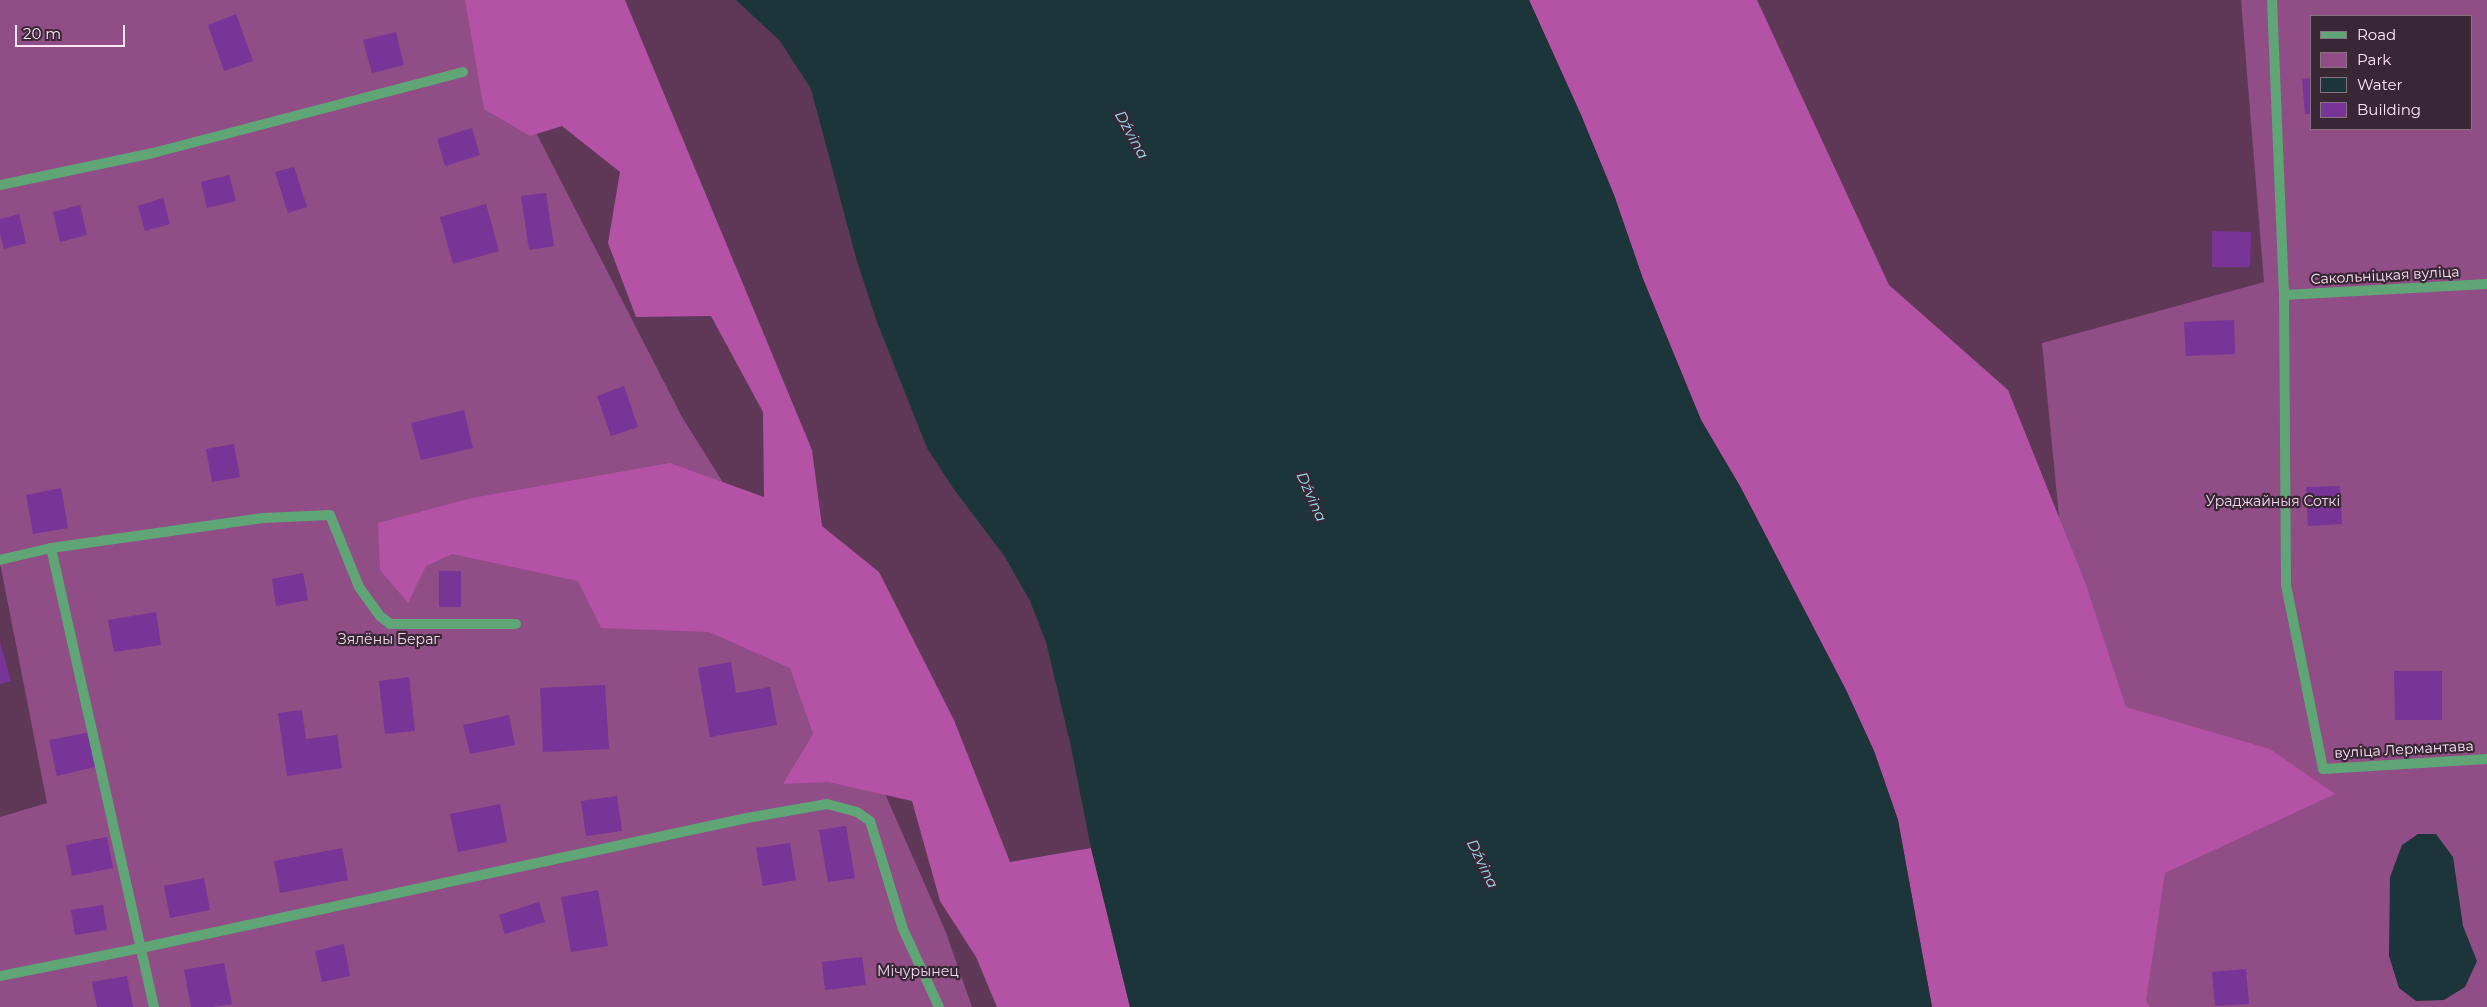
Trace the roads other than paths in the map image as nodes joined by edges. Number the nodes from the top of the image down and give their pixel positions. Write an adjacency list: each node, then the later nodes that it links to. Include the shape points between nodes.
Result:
1 (2272, 0): 5 (street)
2 (463, 72): 3 (street, via 153,153)
3 (0, 185)
4 (2487, 284): 5 (street, Сакольніцкая вуліца)
5 (2284, 295): 9 (street, вуліца Лермантава, via 2286,585 2323,769)
6 (51, 548): 7 (street); 8 (street, via 263,518 330,515 359,587 380,616 390,624); 10 (street)
7 (0, 560)
8 (516, 624)
9 (2487, 760)
10 (141, 948): 11 (street); 12 (street); 13 (street, via 747,818 827,804 857,812 870,821 903,929)
11 (0, 976)
12 (154, 1007)
13 (939, 1007)

